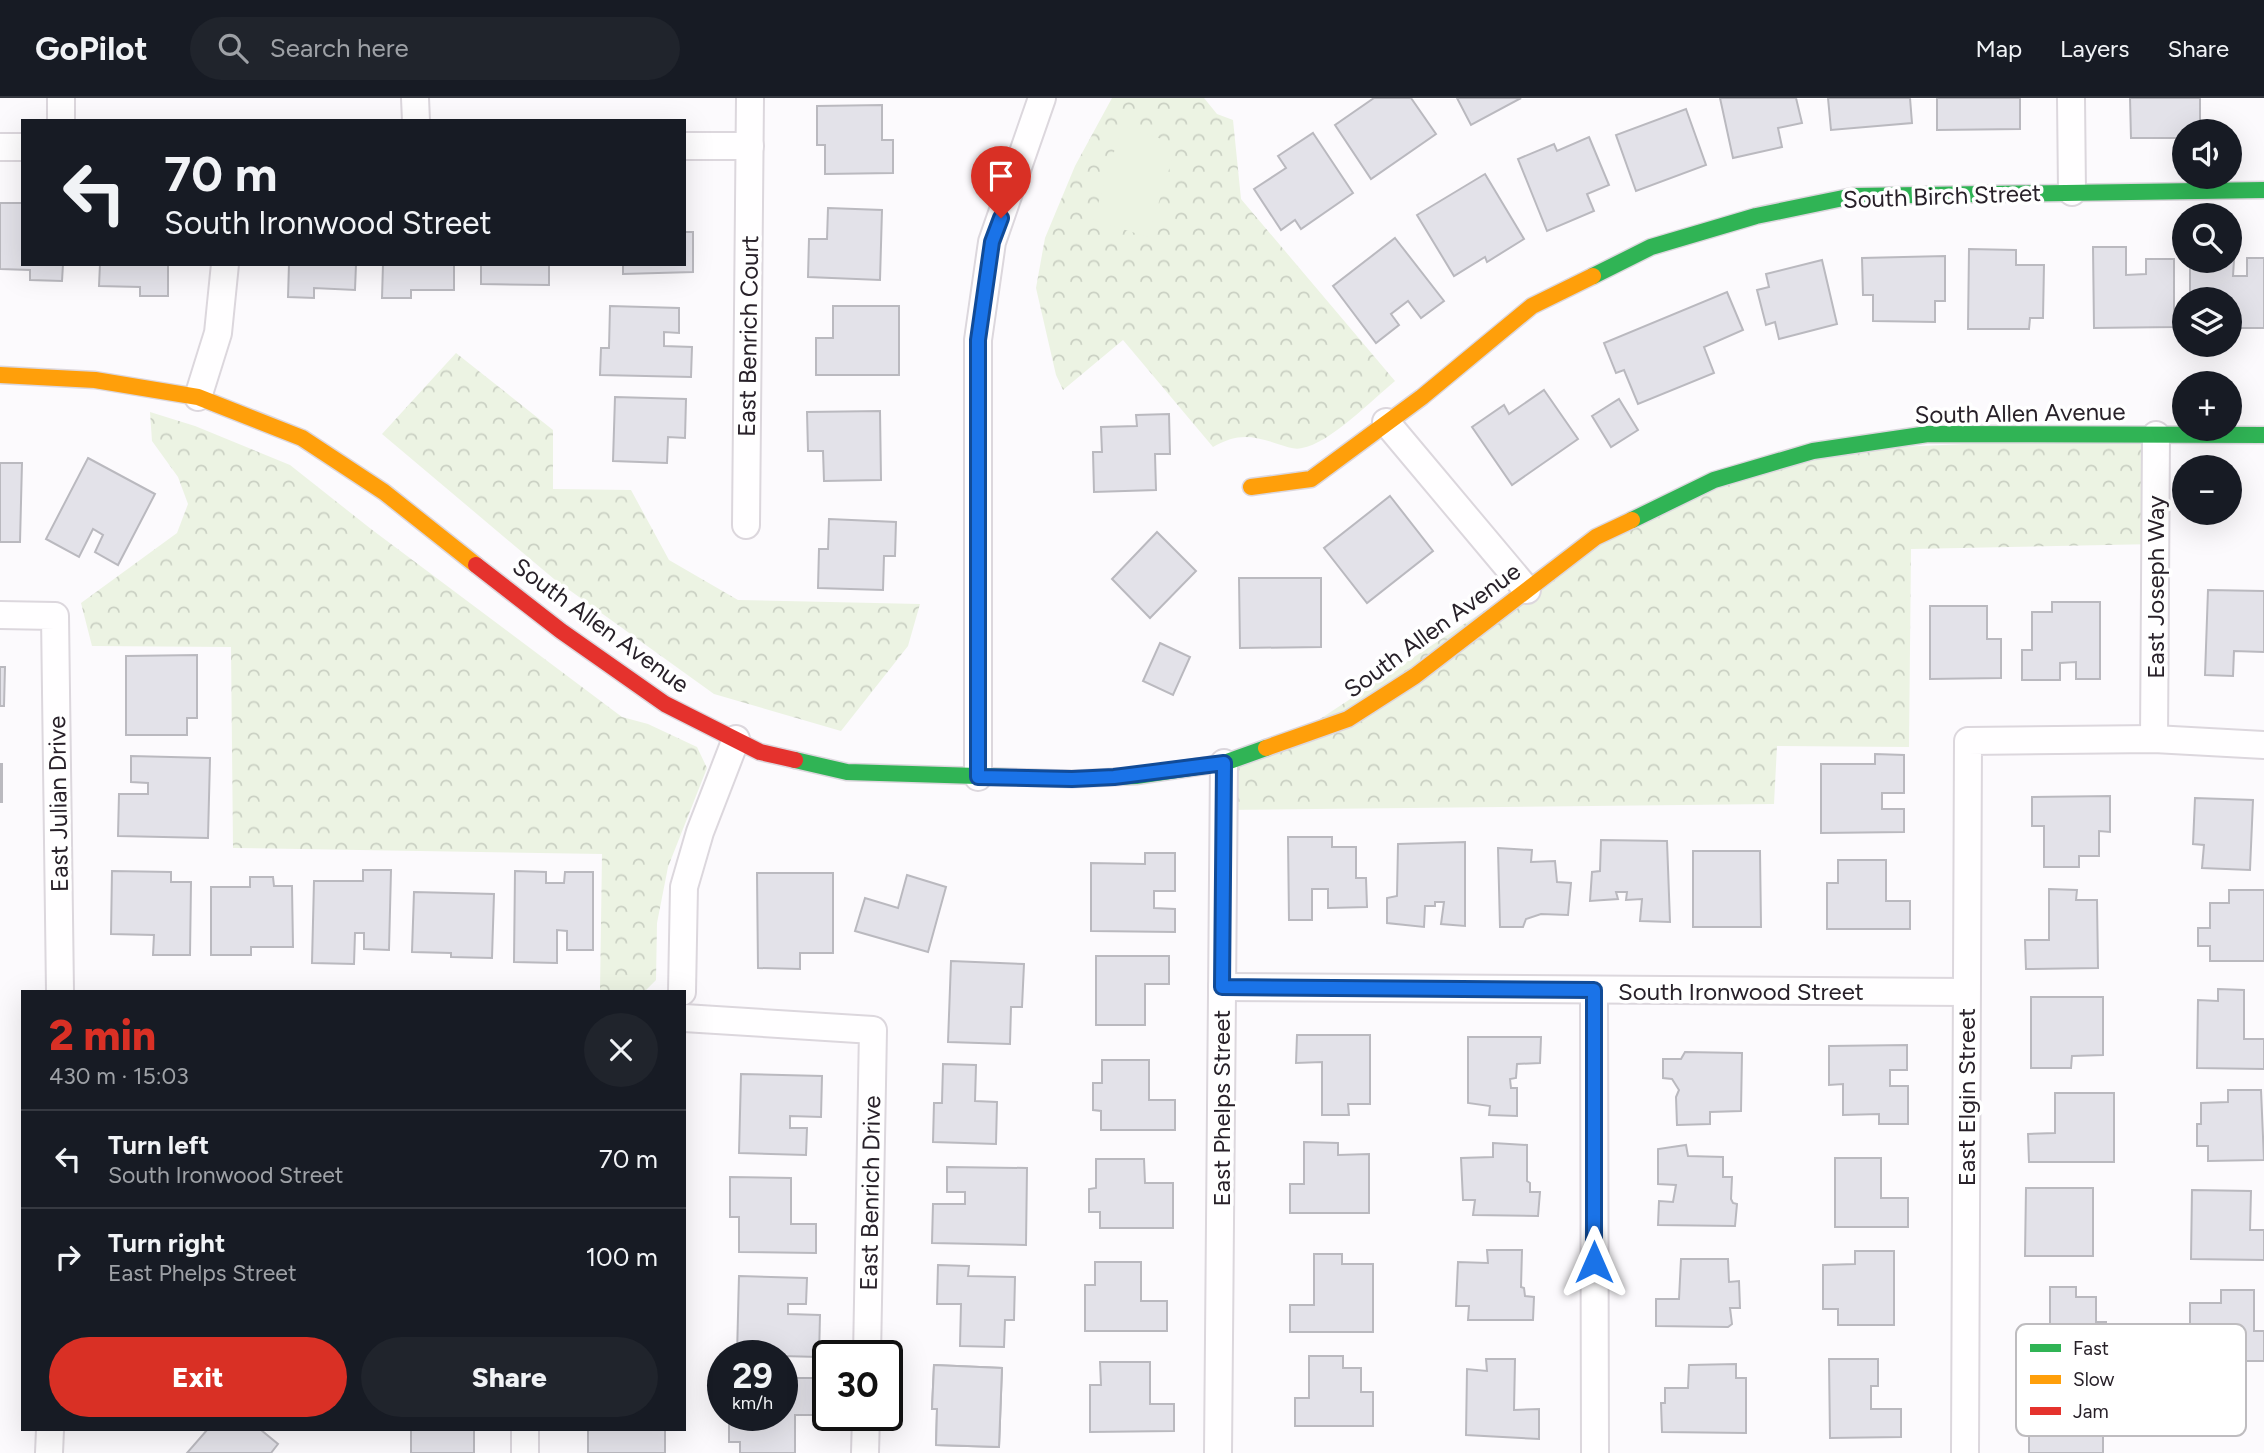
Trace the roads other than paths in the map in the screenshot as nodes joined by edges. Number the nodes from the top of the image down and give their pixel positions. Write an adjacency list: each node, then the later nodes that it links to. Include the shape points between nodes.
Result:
1 (61, 98): 6 (street)
2 (415, 98): 7 (street)
3 (750, 98): 9 (street)
4 (1042, 98): 28 (street, via 992,242 978,340)
5 (2071, 98): 13 (street)
6 (61, 119)
7 (415, 119)
8 (686, 146): 9 (street)
9 (750, 146): 21 (street, East Benrich Court)
10 (0, 147): 11 (street)
11 (21, 147)
12 (2264, 190): 13 (street, South Birch Street)
13 (2072, 192): 17 (street, South Birch Street, via 1853,196 1756,216 1651,247 1532,306)
14 (225, 266): 16 (street, via 218,333)
15 (0, 375): 16 (street, South Allen Avenue, via 94,380)
16 (198, 397): 24 (street, South Allen Avenue, via 302,438 384,492 561,631 665,704)
17 (1387, 422): 20 (street, South Birch Street, via 1311,479); 22 (street)
18 (2156, 435): 19 (street, South Allen Avenue); 22 (street, South Allen Avenue, via 1928,434 1813,451 1714,480 1595,537); 25 (street, East Joseph Way)
19 (2264, 435)
20 (1251, 487)
21 (746, 525)
22 (1527, 590): 27 (street, South Allen Avenue, via 1415,676 1348,719)
23 (0, 615): 30 (street, East Julian Drive, via 55,616)
24 (736, 739): 28 (street, South Allen Avenue, via 760,752 847,772); 31 (street, via 684,887)
25 (2154, 739): 26 (street); 33 (street, East Elgin Street, via 1968,741)
26 (2264, 745)
27 (1224, 763): 28 (street, South Allen Avenue, via 1072,779); 29 (street, East Phelps Street)
28 (978, 777)
29 (1222, 987): 32 (street, South Ironwood Street); 42 (street, East Phelps Street)
30 (60, 990)
31 (682, 990)
32 (1594, 990): 33 (street, South Ironwood Street); 43 (street)
33 (1966, 992): 44 (street, East Elgin Street)
34 (686, 1018): 35 (street, East Benrich Drive, via 873,1030)
35 (867, 1340)
36 (50, 1431): 39 (street)
37 (525, 1431): 40 (street)
38 (866, 1431): 41 (street)
39 (49, 1453)
40 (525, 1453)
41 (865, 1453)
42 (1218, 1453)
43 (1595, 1453)
44 (1965, 1453)

